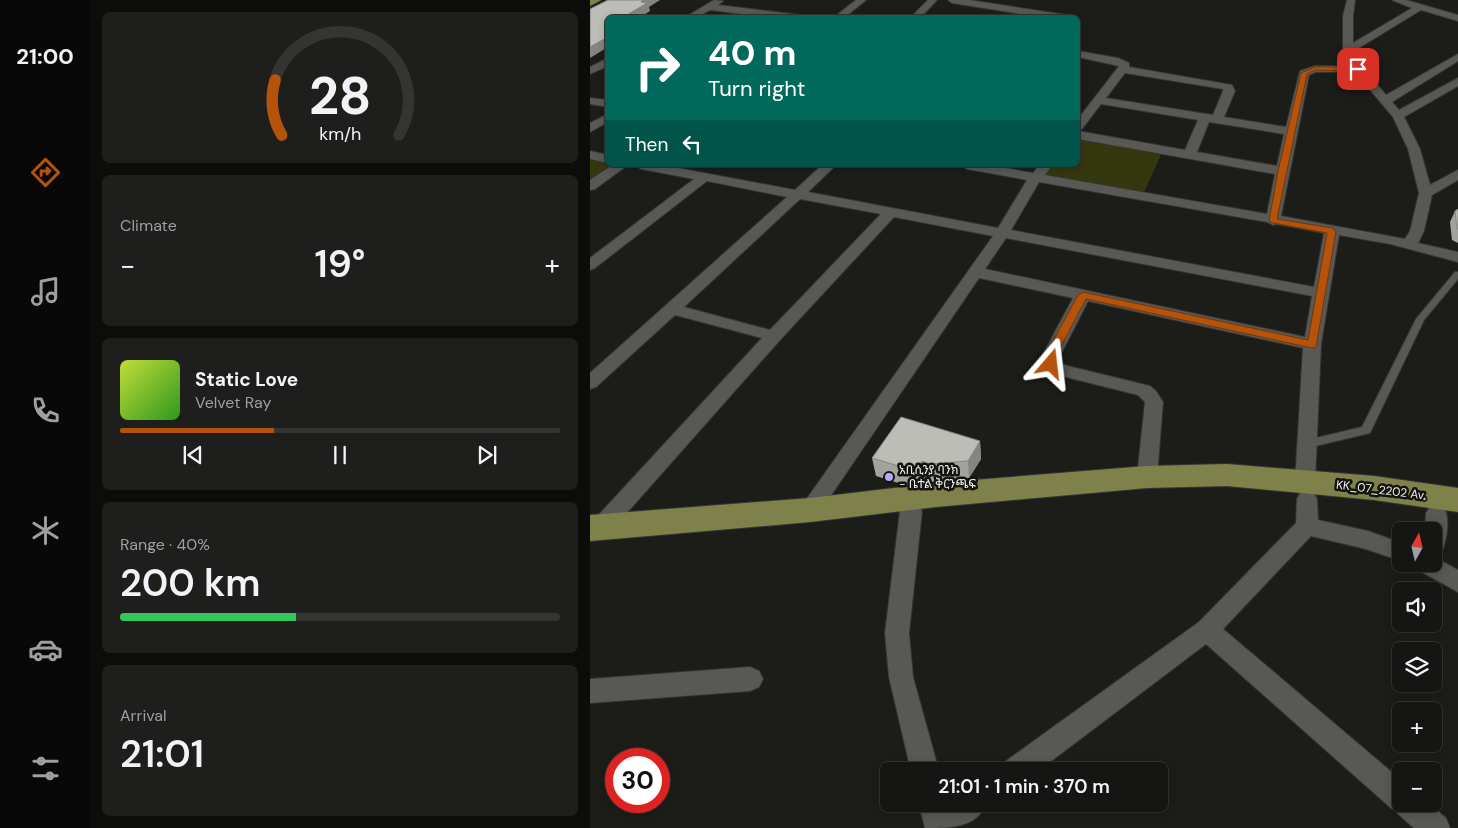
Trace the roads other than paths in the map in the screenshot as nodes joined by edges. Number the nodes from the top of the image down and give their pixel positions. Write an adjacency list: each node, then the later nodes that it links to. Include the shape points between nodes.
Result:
1 (594, 0): 8 (main road)
2 (720, 0): 9 (street)
3 (862, 0): 13 (street)
4 (933, 0): 14 (street)
5 (952, 0): 15 (street)
6 (1351, 0): 17 (street)
7 (1396, 0): 10 (street)
8 (590, 2)
9 (708, 7): 11 (street); 12 (street)
10 (1420, 7): 16 (street); 17 (street)
11 (693, 15)
12 (760, 15)
13 (841, 15)
14 (917, 15)
15 (1048, 15)
16 (1458, 18)
17 (1348, 50): 22 (street)
18 (1080, 54): 21 (street, via 1124,63)
19 (1458, 57): 27 (street)
20 (605, 63): 23 (street)
21 (1122, 69): 25 (street); 31 (street, via 1228,87 1229,92)
22 (1358, 69): 27 (street); 34 (street, via 1315,68 1304,73)
23 (590, 71)
24 (1458, 81): 29 (street)
25 (1098, 100): 31 (street); 32 (street)
26 (590, 101): 28 (street)
27 (1385, 101): 29 (street)
28 (605, 104)
29 (1398, 116): 48 (street, via 1414,149)
30 (605, 119): 33 (street)
31 (1211, 119): 34 (street); 36 (street)
32 (1080, 121)
33 (590, 128)
34 (1290, 131): 44 (street)
35 (1080, 135): 36 (street)
36 (1190, 154): 44 (street)
37 (590, 156): 38 (street)
38 (605, 158)
39 (619, 167): 47 (street)
40 (653, 167): 46 (street)
41 (828, 167): 49 (street)
42 (991, 167): 43 (street)
43 (1040, 171): 51 (street); 53 (street)
44 (1282, 171): 51 (street)
45 (1458, 174): 48 (street)
46 (706, 176): 49 (street); 56 (street)
47 (590, 186)
48 (1426, 193): 54 (street, via 1417,231)
49 (797, 194): 50 (street); 61 (street)
50 (890, 212): 53 (street); 62 (street)
51 (1273, 221): 52 (street)
52 (1332, 231): 54 (street); 59 (street)
53 (1003, 232): 57 (street); 59 (street)
54 (1409, 245): 55 (street)
55 (1458, 257)
56 (590, 266)
57 (975, 272): 60 (street); 69 (street)
58 (1458, 274): 65 (lane, via 1420,319 1366,430)
59 (1320, 293): 63 (street)
60 (1083, 295): 63 (street); 66 (street, via 1052,354 1051,364 1056,369 1144,390 1150,395 1154,402)
61 (672, 309): 62 (street); 64 (street)
62 (774, 336): 71 (street)
63 (1312, 344): 65 (street)
64 (590, 383)
65 (1307, 444): 67 (street)
66 (1147, 477): 67 (main road, via 1227,475); 69 (main road)
67 (1306, 502): 68 (main road); 70 (main road, via 1212,490 1061,497); 73 (street, via 1368,540); 76 (street)
68 (1451, 509): 72 (street)
69 (810, 510): 71 (main road)
70 (911, 511): 71 (main road, via 806,523); 79 (street, via 897,633 902,677)
71 (594, 532)
72 (1442, 532)
73 (1392, 549)
74 (1442, 569): 75 (street)
75 (1458, 582)
76 (1207, 630): 80 (street); 81 (street)
77 (750, 679): 78 (street)
78 (590, 691)
79 (923, 762)
80 (1028, 762)
81 (1392, 790)
82 (935, 812): 85 (street)
83 (962, 812): 85 (street)
84 (1417, 812): 86 (street)
85 (940, 828)
86 (1436, 828)

